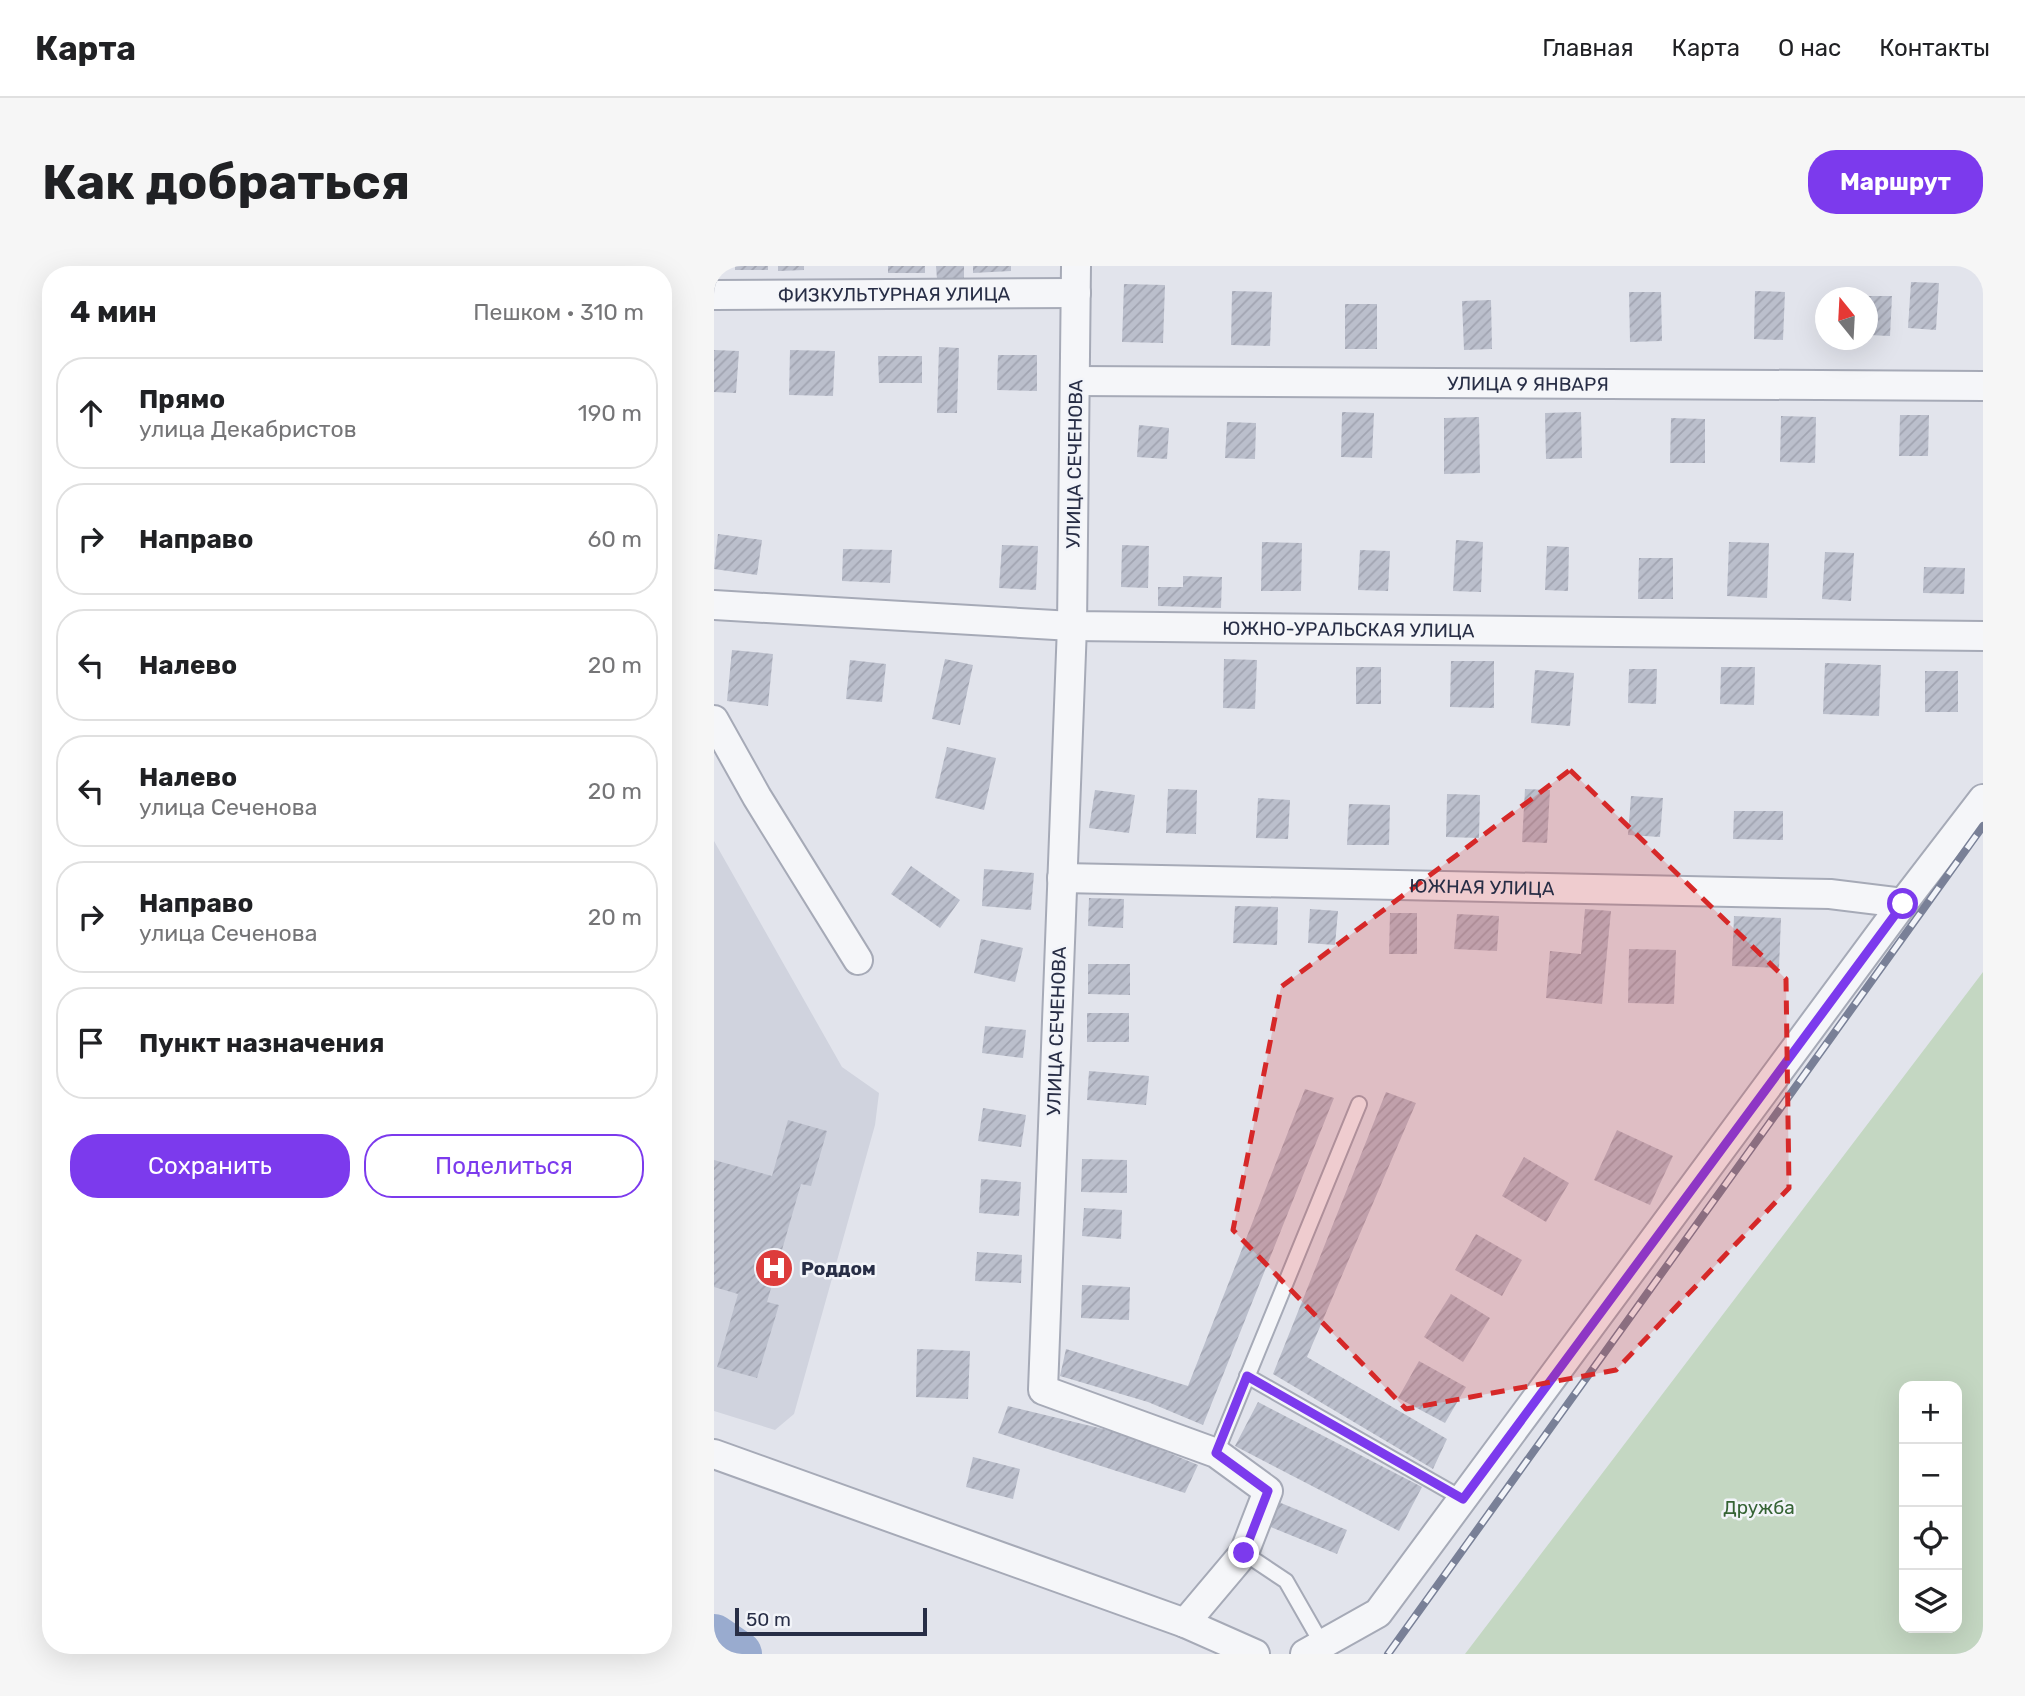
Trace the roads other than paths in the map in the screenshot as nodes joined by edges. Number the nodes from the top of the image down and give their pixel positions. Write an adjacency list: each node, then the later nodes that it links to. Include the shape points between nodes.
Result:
1 (1076, 279): 2 (street, ФИЗКУЛЬТУРНАЯ УЛИЦА); 3 (street, УЛИЦА СЕЧЕНОВА)
2 (714, 295)
3 (1075, 381): 4 (street, УЛИЦА 9 ЯНВАРЯ); 6 (street, УЛИЦА СЕЧЕНОВА)
4 (1983, 386)
5 (714, 605): 6 (street, ЮЖНО-УРАЛЬСКАЯ УЛИЦА)
6 (1072, 626): 7 (street, ЮЖНО-УРАЛЬСКАЯ УЛИЦА); 10 (street, УЛИЦА СЕЧЕНОВА)
7 (1983, 636)
8 (714, 720): 12 (street)
9 (1983, 799): 11 (street)
10 (1062, 878): 11 (street, ЮЖНАЯ УЛИЦА, via 1830,894); 15 (street, УЛИЦА СЕЧЕНОВА, via 1043,1390)
11 (1903, 904): 17 (street)
12 (858, 960)
13 (1359, 1104): 14 (lane)
14 (1247, 1376): 15 (lane); 17 (lane)
15 (1216, 1453): 18 (street, УЛИЦА СЕЧЕНОВА, via 1268,1491)
16 (714, 1454): 19 (street)
17 (1463, 1499): 20 (street, via 1378,1613)
18 (1244, 1553): 19 (street, УЛИЦА СЕЧЕНОВА); 20 (lane, via 1286,1581)
19 (1185, 1623): 21 (street)
20 (1314, 1649)
21 (1255, 1654)

